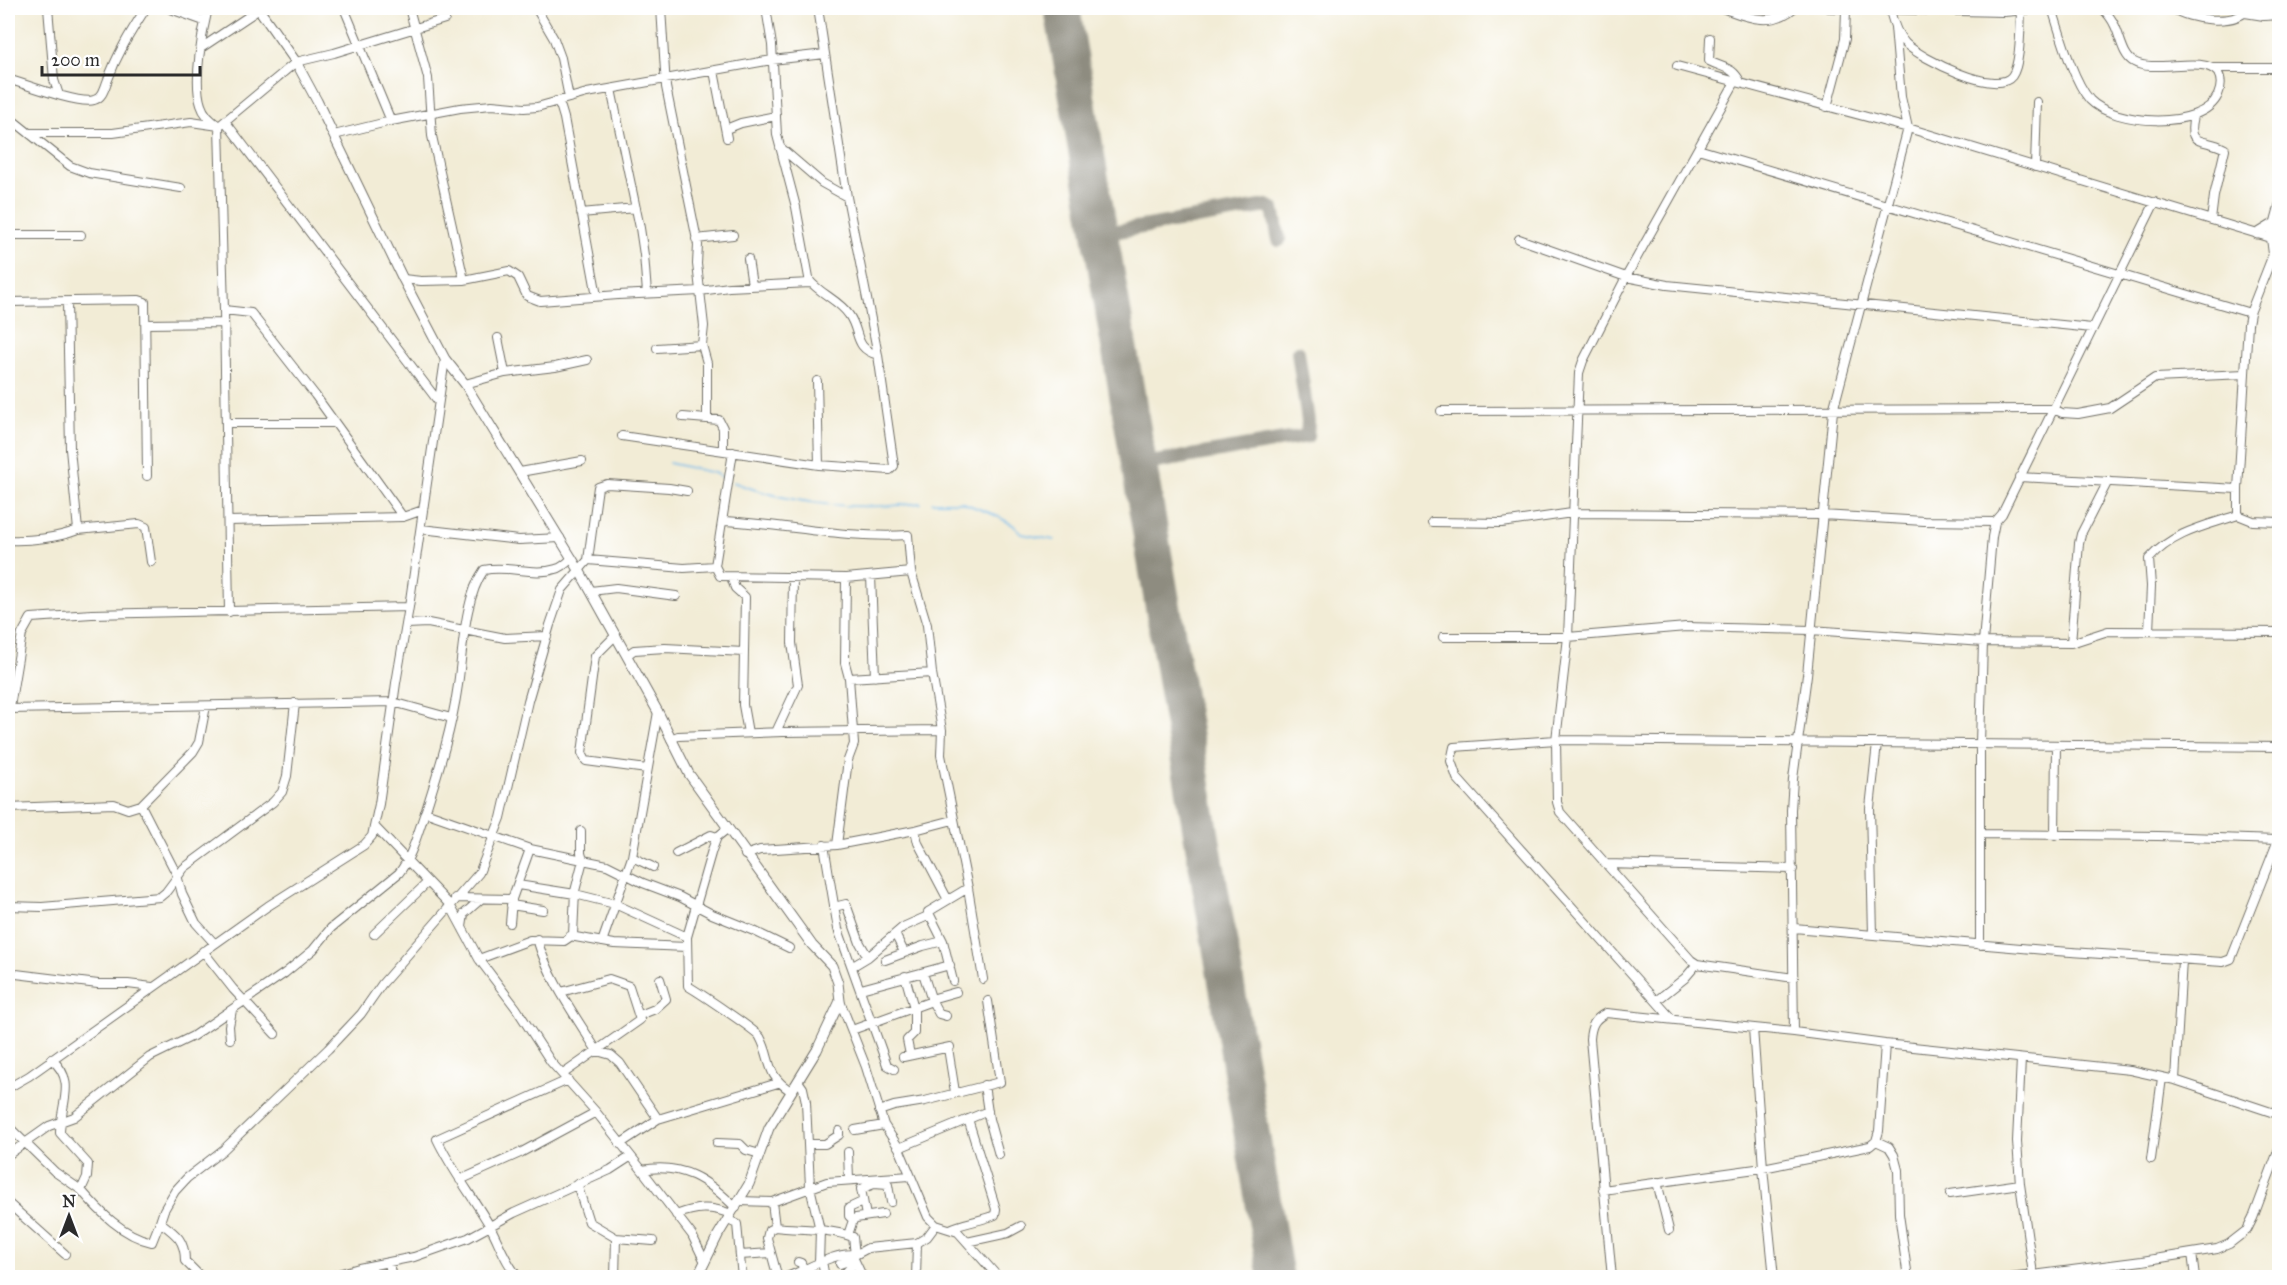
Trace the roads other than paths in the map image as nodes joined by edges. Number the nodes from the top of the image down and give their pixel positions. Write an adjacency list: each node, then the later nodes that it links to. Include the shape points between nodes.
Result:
1 (48, 8): 41 (street)
2 (146, 8): 41 (street, via 120,48 102,95 86,101)
3 (168, 8): 24 (street)
4 (207, 8): 24 (street)
5 (259, 8): 29 (street); 32 (main road)
6 (344, 8): 28 (street)
7 (409, 8): 26 (street)
8 (536, 8): 42 (street, via 561,58)
9 (661, 8): 38 (street)
10 (766, 8): 31 (street)
11 (819, 8): 30 (street)
12 (1722, 8): 13 (street, via 1756,20 1777,17)
13 (1794, 8)
14 (1829, 8): 18 (street)
15 (2051, 8): 21 (street); 48 (street, via 2077,77 2092,102 2117,116)
16 (2102, 8): 34 (street, via 2134,63)
17 (2172, 8): 20 (street, via 2198,18 2237,17)
18 (1846, 9): 19 (street); 45 (street, via 1845,39)
19 (1890, 10): 21 (street); 25 (street)
20 (2247, 10): 22 (street, via 2264,16)
21 (2021, 11): 25 (street, via 2016,65 2013,75 2000,83 1946,68 1906,44)
22 (2280, 15)
23 (445, 19): 26 (street)
24 (204, 21): 29 (street)
25 (1894, 27): 52 (street)
26 (414, 28): 28 (street); 46 (street, via 428,78)
27 (1710, 38): 39 (street, via 1709,61 1729,68)
28 (359, 45): 32 (street); 50 (street)
29 (201, 48): 51 (street, via 200,105 210,121)
30 (825, 54): 31 (street); 59 (street)
31 (772, 60): 36 (street); 47 (street)
32 (296, 62): 51 (street); 54 (main road)
33 (1677, 66): 39 (street)
34 (2212, 68): 35 (street); 48 (street, via 2220,76 2220,91 2209,108)
35 (2280, 69)
36 (714, 71): 38 (street); 47 (street, via 727,134 741,123)
37 (8, 80): 41 (street)
38 (664, 80): 40 (street); 72 (street)
39 (1738, 82): 45 (street); 56 (street)
40 (611, 89): 42 (street); 63 (street)
41 (58, 94)
42 (569, 98): 43 (street)
43 (556, 101): 46 (street, via 524,108 492,105); 64 (street, via 564,118)
44 (2037, 102): 57 (street)
45 (1827, 107): 52 (street)
46 (430, 113): 50 (street); 78 (street)
47 (776, 116): 55 (street)
48 (2194, 116): 65 (street, via 2191,129 2196,140 2225,149)
49 (8, 118): 53 (street)
50 (391, 121): 54 (street)
51 (222, 123): 53 (street, via 191,122 113,133); 87 (street); 102 (street)
52 (1908, 128): 57 (street); 61 (street)
53 (28, 133): 58 (street, via 70,166 89,173)
54 (334, 135): 77 (main road)
55 (780, 147): 59 (street, via 822,183); 79 (street)
56 (1698, 149): 61 (street); 76 (street)
57 (2035, 167): 60 (street)
58 (181, 188)
59 (847, 197): 95 (street)
60 (2155, 202): 65 (street); 75 (street)
61 (1887, 204): 75 (street); 86 (street)
62 (2280, 205): 66 (main road)
63 (636, 208): 64 (street); 82 (street)
64 (582, 213): 83 (street)
65 (2211, 220): 67 (street)
66 (2275, 223): 67 (main road); 71 (main road)
67 (2257, 234): 71 (street)
68 (8, 235): 69 (street)
69 (81, 235)
70 (733, 235): 72 (street)
71 (2277, 238): 88 (street)
72 (696, 239): 81 (street)
73 (1519, 239): 76 (street)
74 (748, 259): 80 (street)
75 (2120, 273): 88 (street); 91 (street)
76 (1626, 277): 86 (street, via 1667,285); 104 (street, via 1583,361)
77 (403, 279): 78 (street); 96 (main road)
78 (464, 280): 83 (street, via 509,271 533,299 555,301)
79 (809, 280): 80 (street, via 810,283); 95 (street, via 845,309 859,343 868,353)
80 (752, 285): 81 (street)
81 (700, 291): 82 (street); 93 (street)
82 (647, 293): 83 (street)
83 (597, 296)
84 (8, 302): 85 (street)
85 (67, 302): 90 (street, via 139,300 144,302); 133 (street, via 70,449)
86 (1860, 305): 91 (street); 106 (street)
87 (224, 310): 89 (street); 110 (street, via 251,313)
88 (2250, 313): 99 (street)
89 (224, 323): 90 (street); 109 (street)
90 (146, 324): 117 (street)
91 (2092, 327): 103 (street)
92 (498, 338): 98 (street)
93 (702, 345): 94 (street); 108 (street, via 707,363)
94 (657, 348)
95 (878, 356): 115 (street, via 894,466 890,470)
96 (446, 359): 101 (main road); 102 (street)
97 (587, 360): 98 (street)
98 (505, 373): 101 (street)
99 (2245, 375): 103 (street, via 2155,378 2110,408 2078,414); 120 (street)
100 (817, 381): 115 (street)
101 (465, 384): 116 (main road)
102 (438, 401): 122 (street)
103 (2054, 409): 106 (street); 118 (street)
104 (1576, 410): 105 (street); 106 (street); 123 (street)
105 (1440, 411)
106 (1833, 411): 125 (street)
107 (683, 417): 108 (street)
108 (707, 419): 112 (street, via 719,420)
109 (226, 423): 110 (street); 127 (street)
110 (335, 423): 126 (street)
111 (622, 436): 112 (street)
112 (723, 450): 113 (street)
113 (733, 452): 115 (street); 128 (street)
114 (582, 461): 116 (street)
115 (819, 465)
116 (520, 472): 134 (main road)
117 (147, 476)
118 (2019, 477): 119 (street); 130 (street)
119 (2108, 480): 120 (street); 160 (street, via 2081,534)
120 (2238, 489): 124 (street)
121 (687, 491): 137 (street, via 598,486)
122 (423, 510): 126 (street); 132 (street)
123 (1572, 513): 125 (street); 129 (street, via 1502,523); 158 (street)
124 (2238, 514): 131 (street, via 2253,521); 153 (street, via 2176,536 2149,559)
125 (1822, 515): 130 (street); 152 (street)
126 (403, 517): 127 (street)
127 (228, 520): 149 (street)
128 (723, 521): 139 (street); 141 (street, via 871,537 908,535)
129 (1432, 522)
130 (1995, 522): 159 (street)
131 (2280, 522)
132 (421, 529): 134 (street, via 519,540); 148 (street)
133 (78, 530): 135 (street); 138 (street, via 140,524 146,527)
134 (560, 538): 136 (main road)
135 (8, 540)
136 (572, 558): 140 (main road); 151 (street, via 558,569 484,570)
137 (588, 560): 139 (street, via 684,568); 140 (street)
138 (151, 562)
139 (715, 566): 143 (street, via 720,576)
140 (579, 570): 146 (main road); 156 (street, via 562,590)
141 (911, 573): 142 (street); 163 (street, via 927,625)
142 (871, 576): 145 (street); 164 (street)
143 (731, 577): 144 (street); 161 (street, via 735,588 745,597)
144 (793, 577): 145 (street); 175 (street, via 792,643 798,685)
145 (846, 578): 165 (street, via 845,663)
146 (591, 591): 147 (street, via 616,588); 155 (main road)
147 (676, 596)
148 (409, 608): 149 (street); 150 (street)
149 (229, 612): 169 (street, via 31,618 22,634)
150 (407, 624): 151 (street, via 428,623); 166 (street)
151 (465, 630): 156 (street, via 505,638); 171 (street)
152 (1811, 630): 158 (street, via 1686,627); 159 (street); 179 (street)
153 (2149, 631): 154 (street); 160 (street, via 2108,631)
154 (2280, 632)
155 (616, 634): 162 (main road); 184 (street, via 595,656 582,753 586,761)
156 (547, 636): 195 (street)
157 (1443, 637): 158 (street)
158 (1568, 637): 178 (street)
159 (1983, 642): 160 (street); 180 (street)
160 (2071, 643)
161 (744, 652): 162 (street, via 664,648 634,650); 176 (street, via 743,705)
162 (627, 655): 170 (main road)
163 (932, 673): 164 (street); 174 (street)
164 (874, 676): 165 (street)
165 (849, 678): 173 (street)
166 (393, 702): 167 (street); 171 (street); 189 (street)
167 (295, 703): 168 (street); 210 (street, via 282,792)
168 (206, 706): 169 (street); 185 (street, via 199,742 193,752)
169 (9, 710): 172 (street)
170 (658, 712): 177 (main road); 184 (street)
171 (451, 718): 187 (street)
172 (8, 719)
173 (853, 730): 174 (street); 175 (street); 199 (street)
174 (942, 730): 188 (street, via 941,755)
175 (776, 732): 176 (street)
176 (748, 733): 177 (street)
177 (671, 739): 190 (main road, via 689,774)
178 (1556, 740): 179 (street); 206 (street, via 1560,812); 266 (street, via 1454,747 1451,761 1457,778)
179 (1798, 742): 181 (street); 208 (street, via 1791,810)
180 (1980, 743): 181 (street); 182 (street); 193 (street)
181 (1877, 744): 231 (street, via 1870,808)
182 (2056, 745): 183 (street); 194 (street)
183 (2280, 747)
184 (647, 769): 203 (street)
185 (141, 806): 186 (street); 210 (street)
186 (8, 808)
187 (425, 812): 195 (street); 204 (street)
188 (953, 820): 191 (street); 213 (street)
189 (375, 827): 204 (street); 237 (street, via 364,845)
190 (727, 829): 196 (street); 202 (main road)
191 (915, 830): 199 (street); 216 (street)
192 (582, 831): 205 (street)
193 (1981, 834): 194 (street); 238 (street)
194 (2055, 836): 197 (street)
195 (494, 837): 200 (street); 217 (street, via 479,873)
196 (717, 837): 201 (street, via 711,836); 221 (street)
197 (2278, 838): 247 (street, via 2230,959)
198 (824, 845): 199 (street); 202 (street, via 760,849); 222 (street)
199 (837, 845)
200 (530, 849): 205 (street); 212 (street)
201 (676, 853)
202 (745, 855): 265 (main road, via 832,966)
203 (632, 857): 207 (street); 209 (street)
204 (407, 859): 211 (street); 264 (street, via 399,873 331,928 305,957)
205 (583, 860): 209 (street); 214 (street)
206 (1607, 864): 208 (street); 248 (street, via 1686,957)
207 (653, 867)
208 (1793, 869): 227 (street)
209 (625, 873): 219 (street); 221 (street)
210 (177, 875): 220 (street, via 160,897 42,907); 237 (street, via 195,923)
211 (428, 882): 217 (street); 229 (street)
212 (518, 885): 214 (street); 218 (street)
213 (968, 888): 216 (street); 256 (street)
214 (575, 894): 219 (street); 232 (street)
215 (481, 898): 217 (street); 218 (street); 226 (street, via 464,914)
216 (948, 900): 224 (street, via 928,912)
217 (453, 901): 226 (street); 337 (street, via 328,1049 187,1178)
218 (512, 902): 223 (street); 225 (street)
219 (615, 904): 228 (street); 236 (street)
220 (8, 906)
221 (696, 906): 233 (street); 241 (street)
222 (834, 907): 244 (street, via 846,904); 250 (street)
223 (543, 910)
224 (930, 915): 230 (street); 235 (street)
225 (510, 923)
226 (462, 928): 245 (street)
227 (1794, 928): 231 (street); 254 (street)
228 (677, 933): 233 (street); 239 (street)
229 (374, 934)
230 (895, 934): 243 (street); 244 (street)
231 (1873, 935): 238 (street)
232 (570, 936): 234 (street, via 564,941); 236 (street)
233 (687, 937): 240 (street)
234 (537, 939): 245 (street); 260 (street)
235 (943, 941): 243 (street); 249 (street)
236 (602, 942): 239 (street)
237 (214, 944): 242 (street)
238 (1980, 945): 247 (street)
239 (676, 946): 240 (street)
240 (687, 947): 287 (street, via 688,986 759,1035)
241 (789, 948)
242 (203, 951): 258 (street); 264 (street)
243 (904, 952): 246 (street)
244 (868, 957): 250 (street)
245 (479, 959): 283 (street, via 551,1062)
246 (885, 960)
247 (2182, 960): 285 (street)
248 (1697, 964): 254 (street); 266 (street)
249 (950, 965): 252 (street); 257 (street)
250 (853, 966): 259 (street)
251 (8, 973): 258 (street)
252 (922, 973): 253 (street); 262 (street)
253 (905, 976): 259 (street); 267 (street)
254 (1794, 978): 275 (street)
255 (660, 979): 269 (street, via 666,999)
256 (983, 979)
257 (953, 981)
258 (152, 987): 280 (street)
259 (861, 989): 272 (street)
260 (561, 992): 269 (street, via 609,979 629,986); 279 (street)
261 (956, 992): 262 (street)
262 (931, 1000): 267 (street); 270 (street, via 939,1014)
263 (988, 1000): 288 (street, via 1000,1082)
264 (244, 1001): 268 (street); 276 (street)
265 (840, 1001): 274 (street); 286 (main road)
266 (1656, 1001): 271 (street)
267 (914, 1008): 272 (street); 291 (street, via 914,1033 907,1040 907,1056 949,1047)
268 (232, 1010): 277 (street); 298 (street, via 193,1036 150,1057 74,1117)
269 (640, 1015): 279 (street, via 640,1020)
270 (946, 1016)
271 (1672, 1019): 273 (street); 326 (street, via 1606,1013 1590,1029)
272 (872, 1023): 274 (street); 282 (street, via 887,1065)
273 (1753, 1028): 275 (street); 316 (street)
274 (852, 1030): 292 (street)
275 (1794, 1032): 278 (street)
276 (275, 1034)
277 (230, 1039)
278 (1885, 1044): 281 (street); 303 (street)
279 (597, 1051): 283 (street); 296 (street, via 621,1062)
280 (51, 1059): 289 (street); 298 (street, via 65,1076 67,1086)
281 (2021, 1059): 284 (street, via 2118,1068); 323 (street, via 2017,1120)
282 (894, 1069)
283 (566, 1077): 294 (street); 319 (street, via 437,1139)
284 (2162, 1078): 285 (street); 315 (street)
285 (2175, 1080): 295 (street)
286 (798, 1081): 290 (main road); 307 (street, via 806,1102)
287 (778, 1083): 290 (street); 296 (street)
288 (984, 1085): 291 (street); 293 (street)
289 (8, 1088)
290 (791, 1091): 311 (main road, via 769,1128)
291 (955, 1092): 292 (street)
292 (879, 1111): 299 (street)
293 (988, 1111): 297 (street); 313 (street)
294 (596, 1112): 306 (street); 319 (street)
295 (2280, 1115)
296 (658, 1119): 306 (street)
297 (968, 1119): 309 (street); 342 (street, via 996,1209 991,1217)
298 (60, 1121): 304 (street); 325 (street, via 60,1133 88,1164)
299 (884, 1125): 301 (street); 309 (street)
300 (8, 1126): 304 (street)
301 (855, 1130)
302 (839, 1131): 307 (street, via 825,1144)
303 (1876, 1140): 316 (street, via 1861,1149); 382 (street, via 1889,1147 1898,1170 1899,1214)
304 (24, 1143): 312 (street); 325 (street)
305 (717, 1143): 311 (street, via 740,1144)
306 (621, 1144): 314 (street)
307 (808, 1144): 324 (street)
308 (2280, 1146): 351 (street, via 2247,1230 2217,1249)
309 (899, 1148): 318 (street)
310 (848, 1152): 320 (street)
311 (760, 1154): 332 (main road)
312 (8, 1155)
313 (999, 1155)
314 (630, 1157): 317 (street); 322 (street)
315 (2151, 1159)
316 (1763, 1167): 321 (street); 381 (street)
317 (642, 1170): 332 (street, via 683,1170 712,1186); 334 (street)
318 (910, 1176): 320 (street); 338 (street)
319 (460, 1180): 340 (street)
320 (849, 1180): 324 (street)
321 (1657, 1182): 326 (street); 344 (street)
322 (577, 1184): 340 (street); 346 (street, via 589,1222)
323 (2020, 1184): 327 (street); 362 (street)
324 (810, 1187): 328 (street); 343 (street)
325 (81, 1190): 337 (street, via 138,1239 152,1242)
326 (1603, 1190): 380 (street)
327 (1950, 1194)
328 (772, 1202): 332 (street); 341 (street)
329 (862, 1202): 330 (street, via 861,1189 882,1184 888,1185); 335 (street); 336 (street, via 849,1208)
330 (891, 1202)
331 (8, 1203): 352 (street)
332 (734, 1211): 334 (street, via 703,1208); 353 (street); 355 (main road)
333 (883, 1214): 335 (street)
334 (676, 1215): 355 (street, via 692,1235)
335 (866, 1216): 336 (street)
336 (853, 1220): 345 (street)
337 (160, 1222): 364 (street, via 181,1240 185,1261)
338 (936, 1226): 342 (street); 349 (street)
339 (1021, 1226): 348 (street, via 1008,1233)
340 (490, 1227): 357 (street); 367 (street)
341 (775, 1227): 343 (street); 350 (street, via 767,1233)
342 (950, 1229): 348 (street)
343 (820, 1230): 345 (street); 358 (street)
344 (1669, 1230)
345 (848, 1235): 354 (street, via 855,1243)
346 (616, 1238): 347 (street); 369 (street)
347 (653, 1241)
348 (967, 1242): 379 (street)
349 (917, 1243): 354 (street, via 868,1248); 378 (street)
350 (771, 1253): 353 (street); 372 (street)
351 (2192, 1253): 361 (street); 384 (street)
352 (65, 1254)
353 (741, 1255): 371 (street)
354 (855, 1258): 358 (street, via 847,1254); 359 (street); 376 (street); 377 (street)
355 (705, 1262): 370 (main road)
356 (798, 1262): 360 (street)
357 (389, 1263): 363 (street); 366 (street)
358 (819, 1263): 360 (street); 374 (street); 375 (street)
359 (840, 1264)
360 (804, 1270): 373 (street)
361 (2080, 1273): 362 (street)
362 (2033, 1274): 383 (street)
363 (341, 1275): 365 (street)
364 (202, 1278)
365 (324, 1278)
366 (392, 1278)
367 (520, 1278): 368 (street)
368 (535, 1278)
369 (615, 1278)
370 (697, 1278)
371 (742, 1278)
372 (778, 1278)
373 (784, 1278)
374 (820, 1278)
375 (825, 1278)
376 (840, 1278)
377 (863, 1278)
378 (916, 1278)
379 (999, 1278)
380 (1612, 1278)
381 (1774, 1278)
382 (1908, 1278)
383 (2010, 1278)
384 (2195, 1278)

